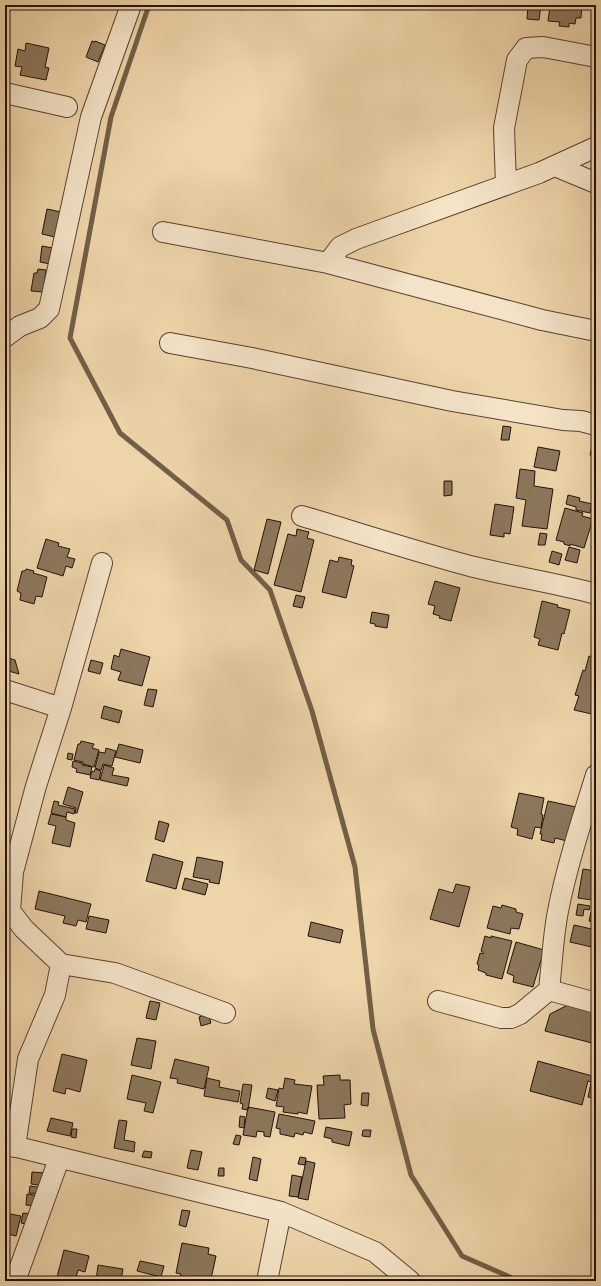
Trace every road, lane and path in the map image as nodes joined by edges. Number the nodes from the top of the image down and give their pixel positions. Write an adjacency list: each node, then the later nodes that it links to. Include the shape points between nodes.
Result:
1 (131, 5): 12 (street, via 91,116 49,309 40,318 20,326)
2 (596, 57): 8 (street, via 532,47 526,48 517,60 504,128)
3 (5, 93): 4 (street)
4 (67, 107)
5 (596, 147): 6 (street)
6 (555, 166): 7 (street); 8 (street)
7 (596, 183)
8 (506, 185): 10 (street, via 356,239 340,247)
9 (163, 232): 10 (street)
10 (328, 263): 11 (street, via 542,320)
11 (596, 331)
12 (5, 337)
13 (170, 343): 14 (street, via 452,401)
14 (596, 425)
15 (302, 516): 17 (street, via 474,566)
16 (102, 563): 19 (street)
17 (596, 594)
18 (5, 690): 19 (street)
19 (61, 708): 21 (street, via 36,786 13,872 10,911 24,929)
20 (596, 775): 22 (street, via 558,911)
21 (61, 964): 25 (street, via 115,973); 26 (street, via 55,995 28,1059)
22 (550, 990): 23 (street, via 511,1018 501,1018); 24 (street)
23 (438, 1000)
24 (596, 1003)
25 (224, 1013)
26 (10, 1146): 27 (street)
27 (59, 1159): 28 (street); 29 (street)
28 (281, 1212): 30 (street); 31 (street, via 374,1252)
29 (15, 1281)
30 (267, 1281)
31 (410, 1281)

